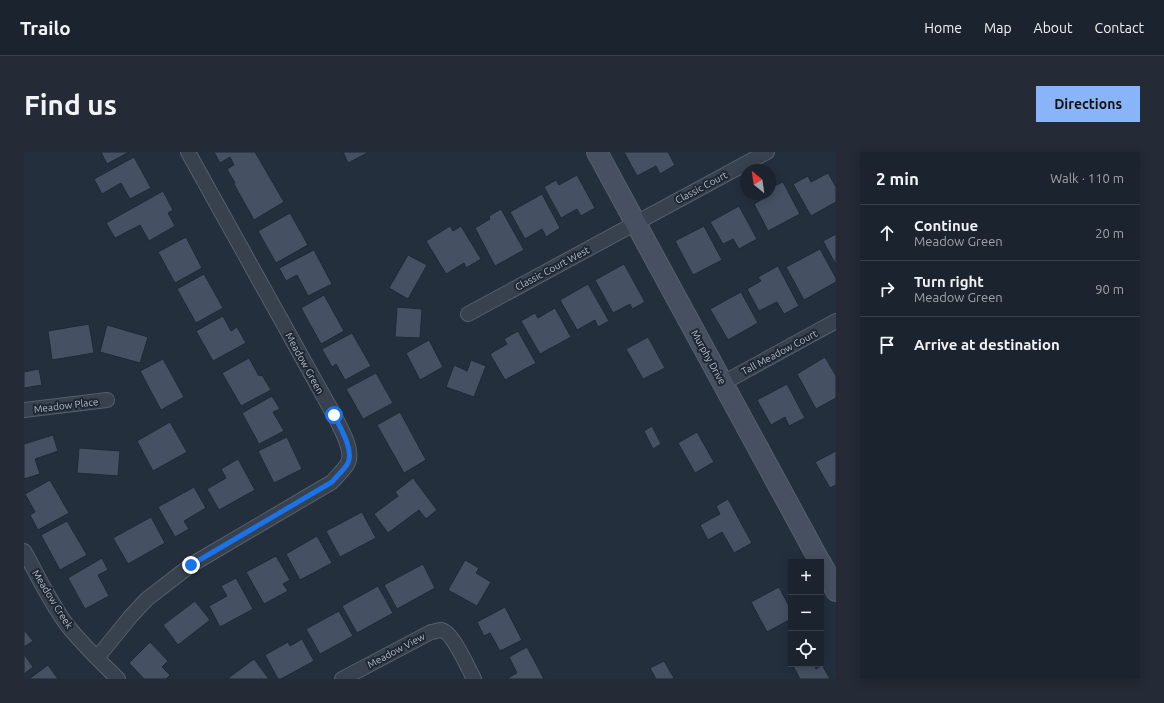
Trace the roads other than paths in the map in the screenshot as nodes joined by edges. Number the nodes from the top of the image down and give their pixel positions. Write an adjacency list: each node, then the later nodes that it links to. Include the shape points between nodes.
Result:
1 (188, 152): 14 (street, Meadow Green, via 334,415 346,441 350,458 332,482 191,565 148,599)
2 (597, 152): 4 (main road, Murphy Drive)
3 (767, 152): 4 (street, Classic Court)
4 (635, 223): 5 (street, Classic Court West); 7 (main road, Murphy Drive)
5 (468, 314)
6 (836, 322): 7 (street, Tall Meadow Court)
7 (723, 383): 11 (main road, Murphy Drive)
8 (107, 400): 9 (street, Meadow Place)
9 (24, 410)
10 (24, 551): 14 (street, Meadow Creek, via 68,625)
11 (819, 559)
12 (824, 569): 13 (main road, Murphy Drive)
13 (836, 591)
14 (97, 658): 15 (street, Meadow Creek)
15 (118, 679)
16 (342, 679): 17 (street, Meadow View, via 431,632 441,630 454,641)
17 (474, 679)

